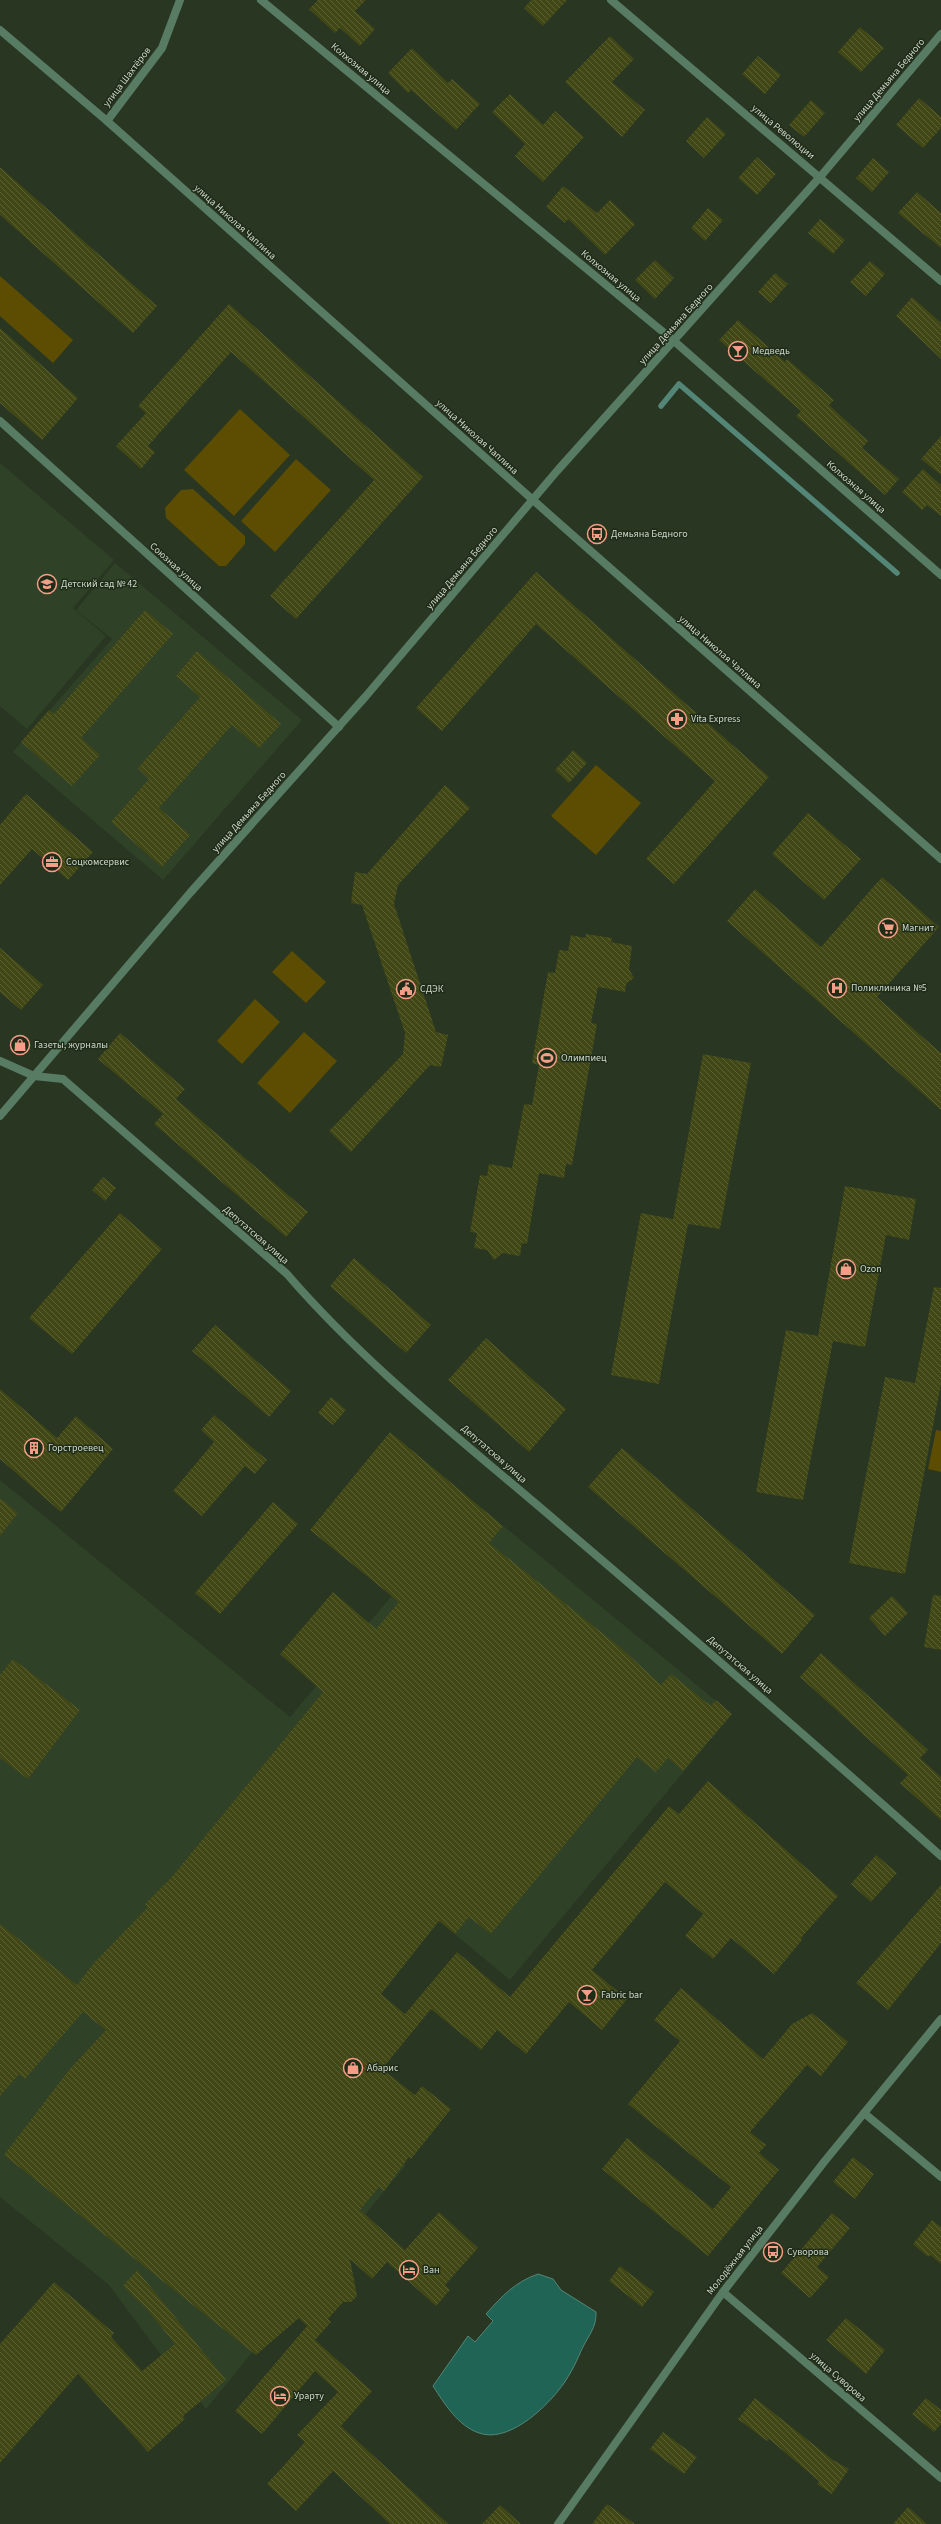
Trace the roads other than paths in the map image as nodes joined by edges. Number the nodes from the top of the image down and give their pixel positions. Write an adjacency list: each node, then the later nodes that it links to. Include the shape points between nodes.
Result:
1 (180, 0): 6 (street, улица Шахтёров, via 162,48)
2 (261, 0): 9 (street, Колхозная улица)
3 (611, 0): 7 (street, улица Революции)
4 (0, 30): 6 (street, улица Николая Чаплина)
5 (941, 34): 7 (street, улица Демьяна Бедного)
6 (107, 120): 11 (street, улица Николая Чаплина)
7 (820, 177): 8 (street, улица Революции); 9 (street, улица Демьяна Бедного)
8 (941, 281)
9 (674, 341): 11 (street, улица Демьяна Бедного); 12 (street, Колхозная улица)
10 (0, 421): 13 (street, Союзная улица)
11 (533, 500): 13 (street, улица Демьяна Бедного); 14 (street, улица Николая Чаплина)
12 (941, 575)
13 (339, 727): 16 (street, улица Демьяна Бедного, via 185,899)
14 (941, 859)
15 (0, 1061): 16 (street, Депутатская улица)
16 (34, 1076): 17 (street, улица Демьяна Бедного); 18 (street, Депутатская улица, via 62,1079 68,1084 287,1274 320,1310 397,1384 764,1699)
17 (0, 1116)
18 (941, 1856)
19 (941, 2019): 20 (street, Молодёжная улица)
20 (864, 2114): 21 (street); 22 (street, Молодёжная улица)
21 (941, 2177)
22 (723, 2292): 23 (street, улица Суворова); 24 (street, Молодёжная улица)
23 (941, 2478)
24 (558, 2524)

